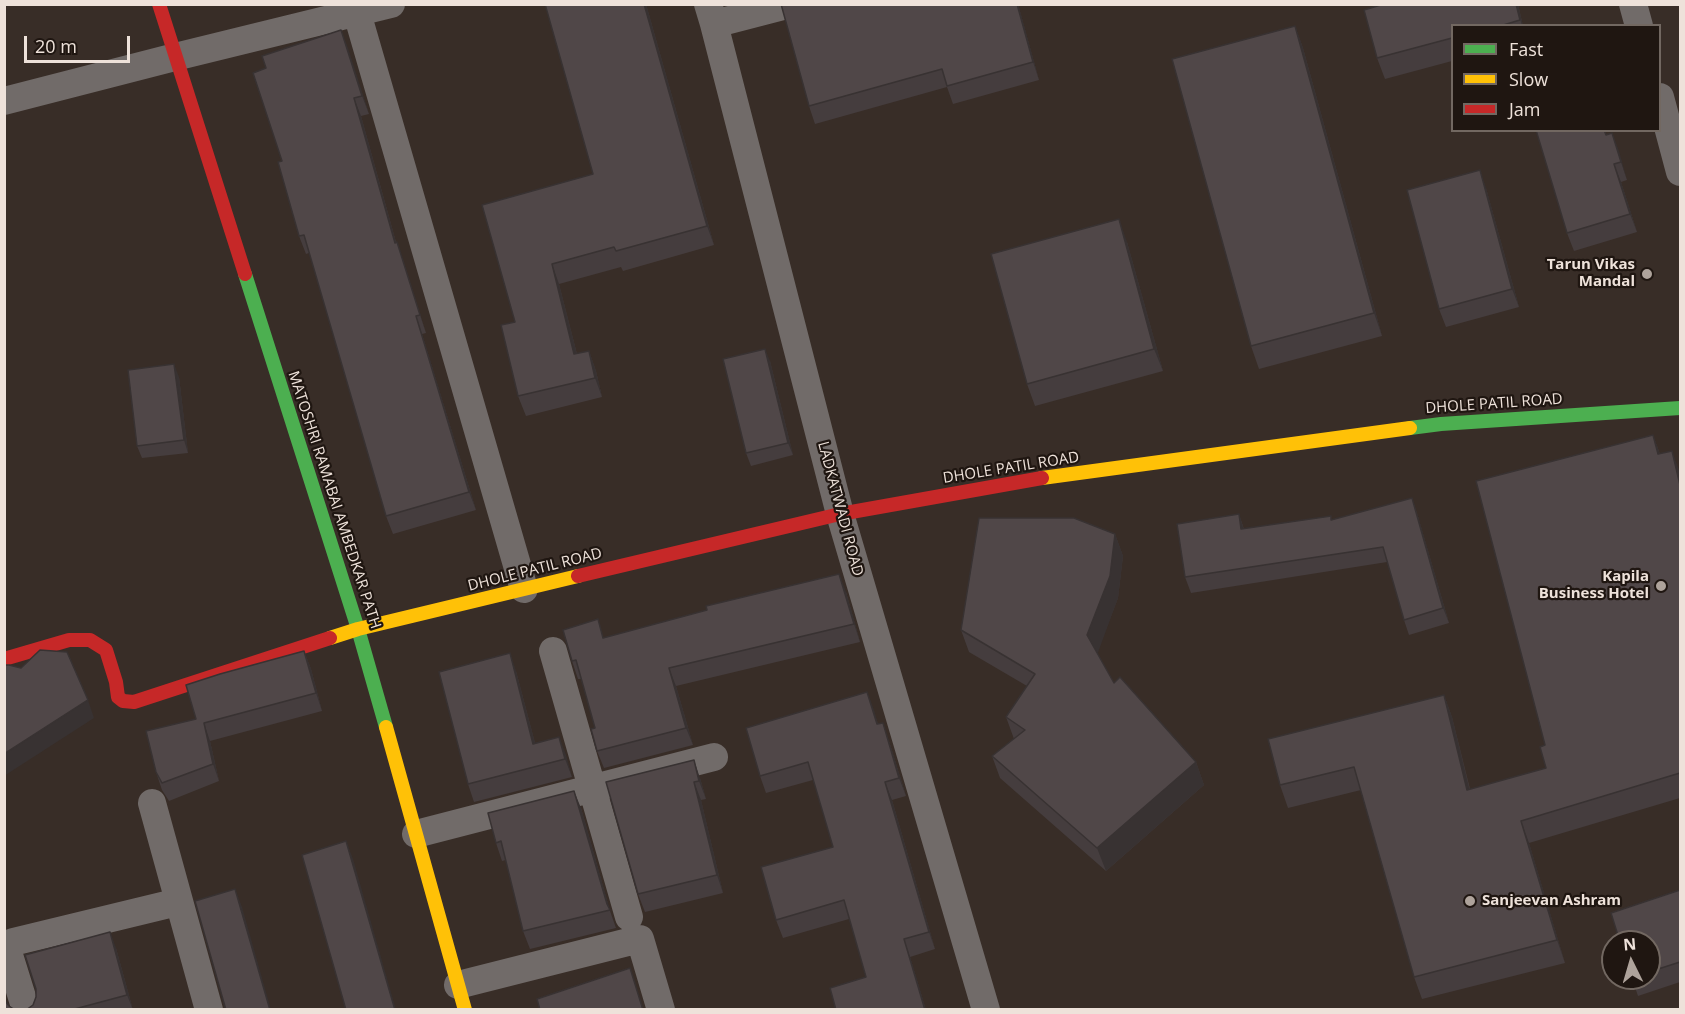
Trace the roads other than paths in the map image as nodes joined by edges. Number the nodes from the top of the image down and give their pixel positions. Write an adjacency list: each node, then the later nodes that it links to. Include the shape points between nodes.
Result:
1 (159, 4): 8 (street, MATOSHRI RAMABAI AMBEDKAR PATH)
2 (391, 4): 5 (street)
3 (791, 4): 6 (street)
4 (1633, 4): 7 (street)
5 (357, 13): 8 (street); 14 (street)
6 (711, 14): 13 (street, LADKATWADI ROAD)
7 (1638, 24)
8 (175, 57): 9 (street); 15 (street, MATOSHRI RAMABAI AMBEDKAR PATH)
9 (4, 101)
10 (1661, 104): 11 (street)
11 (1680, 172)
12 (1680, 408): 13 (street, DHOLE PATIL ROAD, via 1441,424 1029,480)
13 (840, 514): 14 (street, DHOLE PATIL ROAD); 28 (street, LADKATWADI ROAD)
14 (524, 589): 15 (street, DHOLE PATIL ROAD)
15 (358, 629): 17 (street, DHOLE PATIL ROAD, via 134,702 118,696 106,650 90,640 69,640); 21 (street, MATOSHRI RAMABAI AMBEDKAR PATH)
16 (553, 651): 19 (street)
17 (4, 659)
18 (714, 757): 19 (street)
19 (592, 787): 21 (street); 23 (street)
20 (152, 803): 22 (street)
21 (416, 834): 24 (street, MATOSHRI RAMABAI AMBEDKAR PATH)
22 (178, 902): 25 (street, via 13,942 8,952); 26 (street)
23 (629, 917)
24 (461, 997): 27 (street, via 640,939)
25 (26, 1010)
26 (209, 1010)
27 (661, 1010)
28 (986, 1010)

